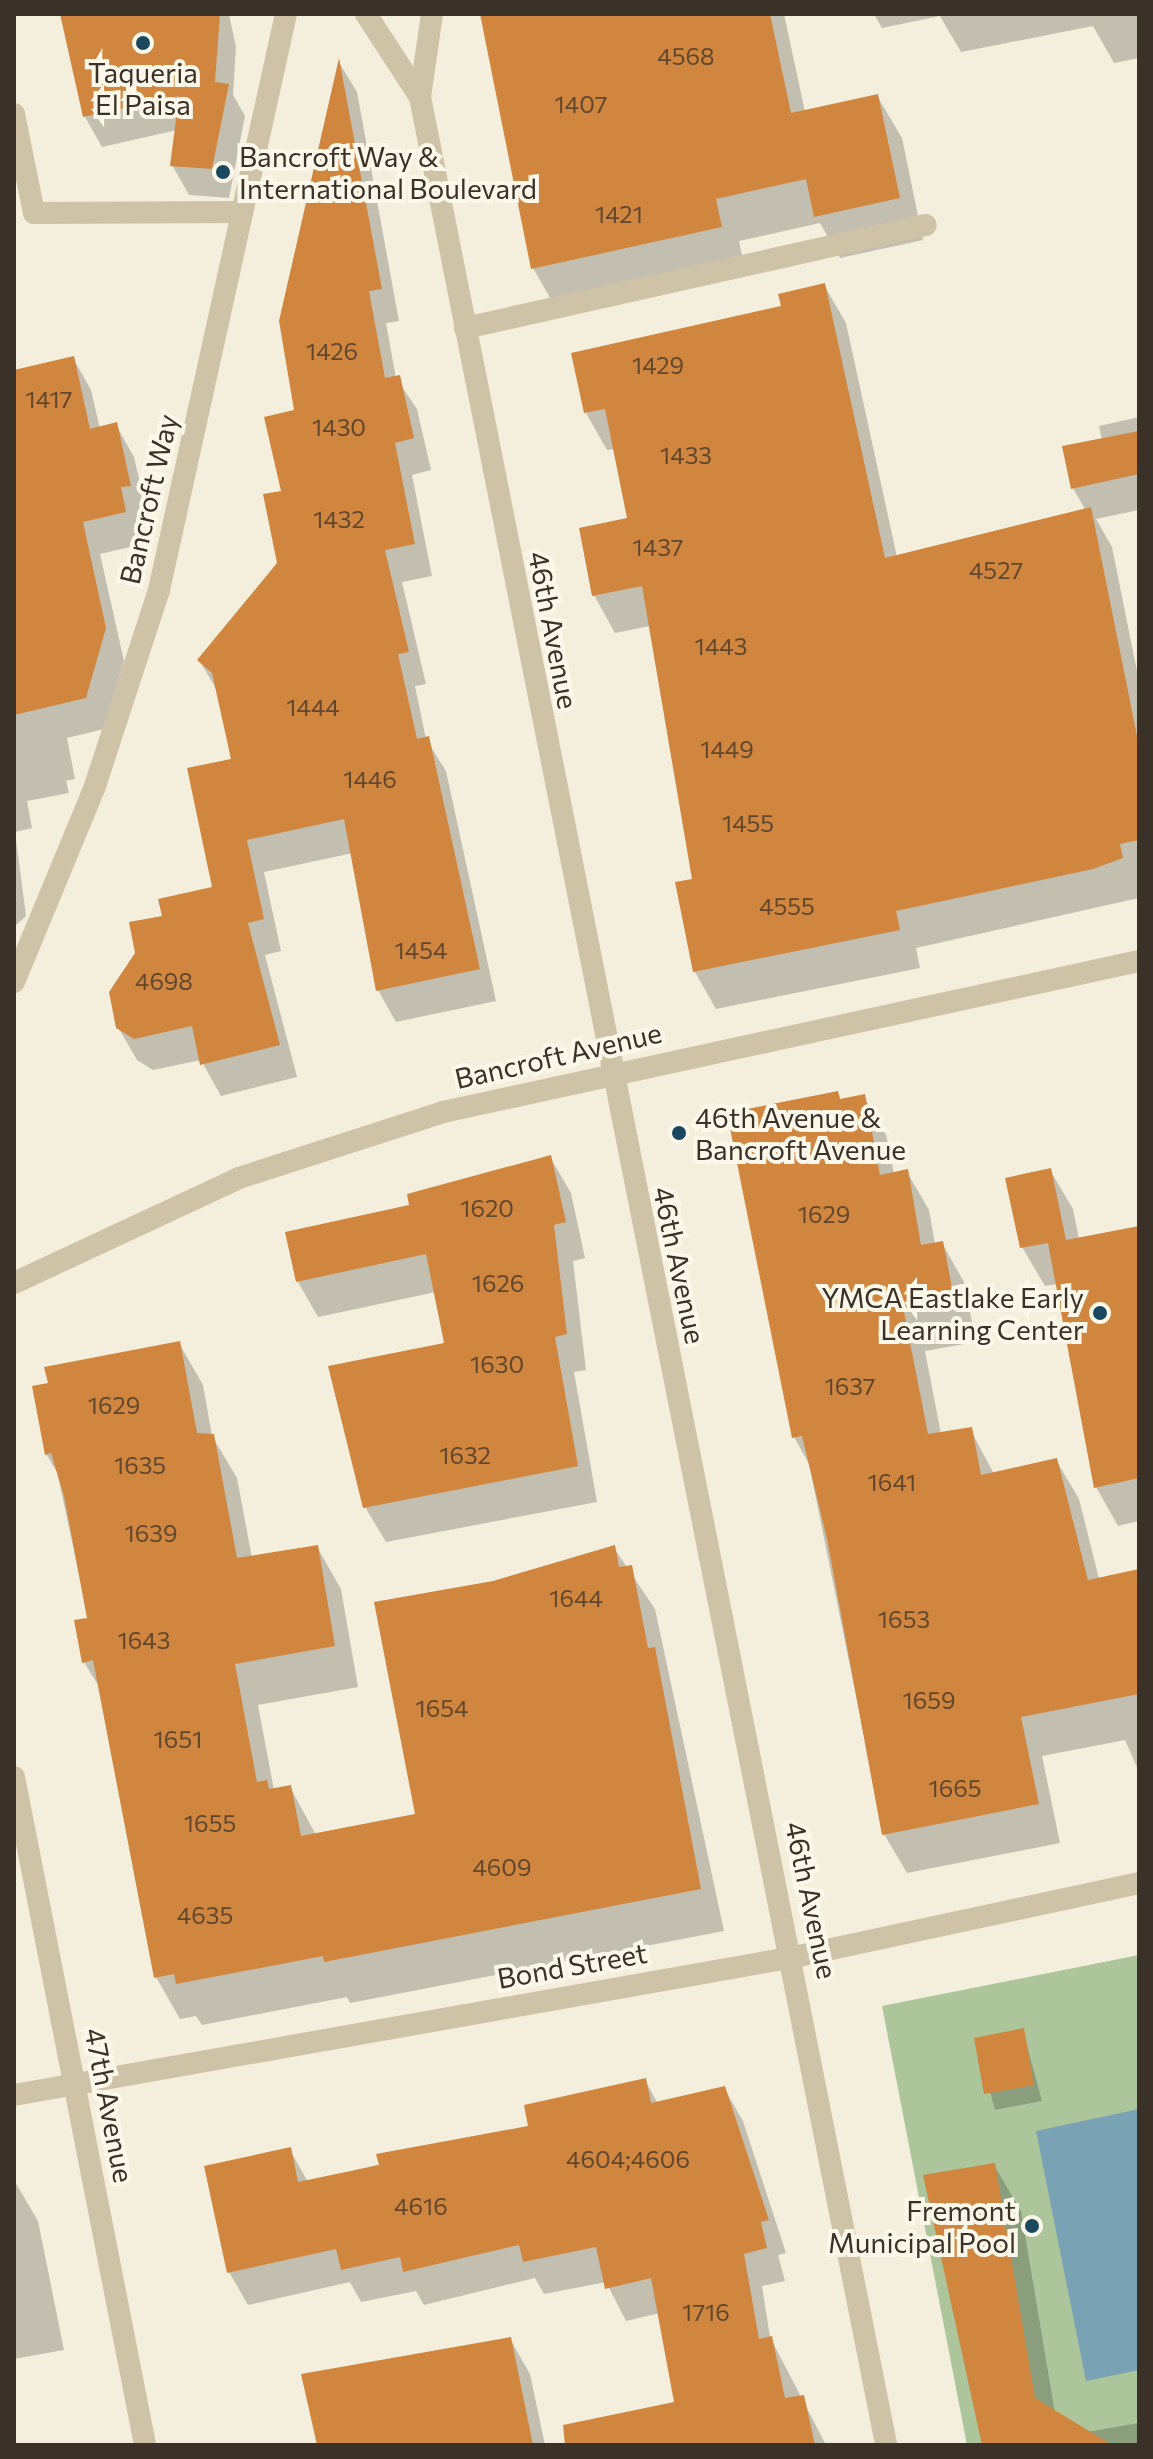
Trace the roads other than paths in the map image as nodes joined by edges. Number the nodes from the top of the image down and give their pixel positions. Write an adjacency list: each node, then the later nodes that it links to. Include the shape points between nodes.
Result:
1 (286, 14): 6 (street, Bancroft Way)
2 (366, 14): 4 (street, 46th Avenue)
3 (432, 14): 4 (street, 46th Avenue)
4 (420, 97): 8 (street, 46th Avenue)
5 (14, 114): 6 (street, via 34,213)
6 (242, 212): 10 (street, Bancroft Way, via 159,590 95,786)
7 (926, 225): 8 (street)
8 (465, 328): 11 (street, 46th Avenue)
9 (1139, 961): 11 (street, Bancroft Avenue)
10 (14, 982)
11 (610, 1073): 12 (street, Bancroft Avenue, via 443,1112 239,1178); 15 (street, 46th Avenue)
12 (14, 1283)
13 (14, 1777): 16 (street, 47th Avenue)
14 (1139, 1883): 15 (street, Bond Street)
15 (794, 1957): 16 (street, Bond Street); 19 (street, 46th Avenue)
16 (76, 2083): 17 (street, Bond Street); 18 (street, 47th Avenue)
17 (14, 2095)
18 (145, 2445)
19 (886, 2445)

